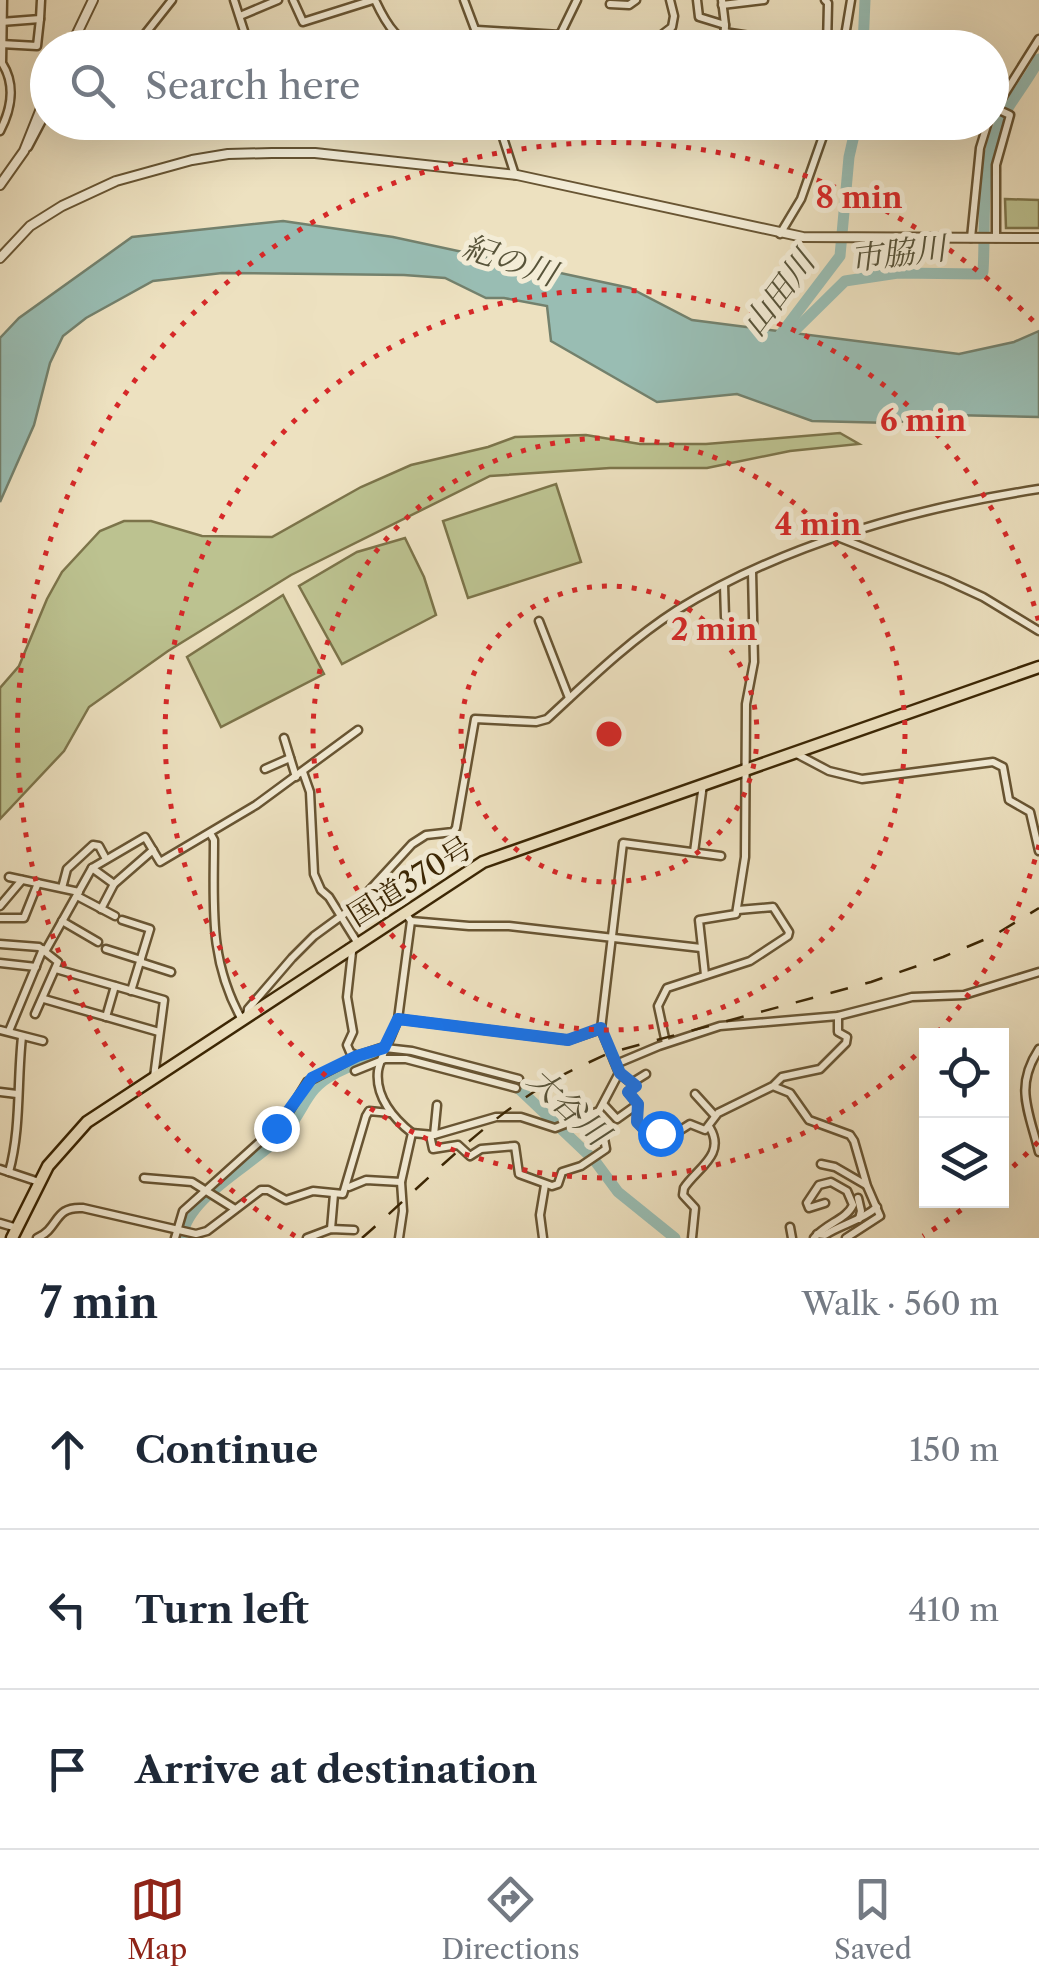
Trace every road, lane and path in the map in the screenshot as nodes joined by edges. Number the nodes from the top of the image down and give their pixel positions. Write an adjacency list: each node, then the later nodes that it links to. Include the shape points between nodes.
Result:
1 (3, 0): 21 (street)
2 (41, 0): 20 (street)
3 (93, 0): 24 (street)
4 (172, 0): 25 (street)
5 (234, 0): 19 (street)
6 (278, 0): 19 (street)
7 (292, 0): 8 (street, via 302,22)
8 (374, 0): 27 (street)
9 (464, 0): 28 (street)
10 (577, 0): 29 (street)
11 (636, 0): 18 (street)
12 (670, 0): 30 (street)
13 (697, 0): 22 (street, via 698,18)
14 (764, 0): 17 (street)
15 (825, 0): 32 (street)
16 (851, 0): 33 (street)
17 (722, 2): 22 (street)
18 (610, 4)
19 (240, 16): 26 (street)
20 (40, 19): 21 (street); 23 (street)
21 (1, 22): 35 (street)
22 (724, 29): 31 (street)
23 (39, 30)
24 (79, 30)
25 (148, 30)
26 (242, 30)
27 (391, 30)
28 (477, 30)
29 (562, 30)
30 (668, 30)
31 (730, 30)
32 (829, 30)
33 (846, 30)
34 (1039, 39): 38 (street)
35 (2, 44): 36 (street); 37 (street)
36 (30, 46)
37 (1, 63): 40 (street)
38 (1009, 86)
39 (0, 112): 40 (street)
40 (10, 112): 41 (street)
41 (0, 131)
42 (30, 137): 48 (street)
43 (33, 140): 48 (street)
44 (504, 140): 49 (street)
45 (822, 140): 51 (street, via 801,199)
46 (982, 140): 52 (street)
47 (1003, 140): 53 (street, via 996,165)
48 (24, 152): 50 (street)
49 (515, 175): 51 (street); 55 (street, via 315,153 228,154 116,181 30,226)
50 (0, 185)
51 (780, 234): 52 (street)
52 (971, 238): 53 (street)
53 (996, 238): 54 (street)
54 (1039, 238)
55 (0, 258)
56 (1039, 489): 57 (street, via 925,509)
57 (839, 538): 58 (street); 62 (street, via 958,586)
58 (752, 571): 59 (street); 70 (street)
59 (724, 585): 60 (street); 64 (street, via 674,612)
60 (725, 617)
61 (539, 621): 64 (street)
62 (1039, 631)
63 (1039, 666): 67 (highway, 国道370号)
64 (570, 698): 89 (street, via 542,721 475,719 456,828 418,839)
65 (358, 730): 71 (street)
66 (284, 738): 68 (street)
67 (794, 752): 70 (highway, 国道370号); 75 (street, via 862,779 992,762 1003,767 1009,800 1030,812)
68 (290, 758): 69 (street); 71 (street)
69 (265, 769)
70 (746, 769): 72 (highway, 国道370号); 88 (street)
71 (300, 774): 73 (street); 89 (street, via 310,792 314,874)
72 (702, 784): 76 (street); 90 (highway, 国道370号, via 483,862)
73 (210, 833): 74 (street, via 160,862); 113 (street, via 220,975)
74 (153, 850): 78 (street, via 145,837); 83 (street)
75 (1039, 851)
76 (694, 852): 77 (street); 93 (street, via 622,843)
77 (721, 856)
78 (106, 858): 79 (street); 84 (street, via 93,844 67,870)
79 (92, 868): 83 (street); 85 (street)
80 (10, 877): 81 (street)
81 (22, 880): 82 (street); 86 (street)
82 (38, 883): 84 (street); 91 (street, via 24,918)
83 (114, 884): 87 (street)
84 (62, 888): 85 (street)
85 (78, 894): 87 (street); 92 (street)
86 (0, 906)
87 (101, 909): 100 (street, via 150,929)
88 (738, 910): 98 (street, via 700,920); 106 (street, via 773,907 788,936 750,961)
89 (341, 916): 96 (street); 113 (street, via 292,958)
90 (407, 917): 93 (street); 96 (highway, 国道370号); 114 (street)
91 (0, 918)
92 (62, 921): 94 (street); 99 (street)
93 (611, 938): 98 (street); 115 (street)
94 (98, 942)
95 (0, 944): 99 (street)
96 (353, 945): 113 (highway, 国道370号); 123 (street, via 347,997 354,1032 347,1048)
97 (106, 948): 100 (street)
98 (701, 948): 106 (street)
99 (45, 949): 102 (street); 103 (street, via 58,962)
100 (140, 961): 104 (street); 108 (street)
101 (0, 964): 102 (street)
102 (36, 967): 116 (street)
103 (56, 969): 107 (street); 109 (street)
104 (171, 972)
105 (1039, 972): 111 (street, via 964,995 912,998)
106 (705, 974): 120 (street, via 660,997)
107 (115, 986): 108 (street); 112 (street)
108 (131, 990): 117 (street, via 164,1000)
109 (44, 998): 110 (street); 112 (street)
110 (35, 1014)
111 (838, 1016): 120 (street, via 720,1026); 129 (street, via 846,1043 820,1068 782,1077)
112 (106, 1017): 117 (street)
113 (244, 1018): 127 (highway, 国道370号)
114 (398, 1019): 115 (street, via 568,1040); 122 (street)
115 (601, 1028): 124 (street)
116 (4, 1031): 118 (street)
117 (159, 1032): 127 (street)
118 (22, 1038): 119 (street); 131 (street)
119 (43, 1041)
120 (666, 1044): 124 (street)
121 (1039, 1049): 142 (street, via 1024,1082)
122 (383, 1054): 122 (street, via 406,1060 517,1084 412,1051); 123 (street); 125 (street); 136 (street, via 377,1074)
123 (357, 1056): 151 (street, via 307,1082 284,1120)
124 (618, 1069): 128 (street); 135 (street)
125 (355, 1072)
126 (646, 1074): 128 (street)
127 (154, 1077): 146 (highway, 国道370号, via 87,1122)
128 (633, 1082): 133 (street, via 628,1092)
129 (773, 1086): 137 (street); 149 (street, via 790,1093 809,1120 850,1136)
130 (0, 1092): 131 (street)
131 (17, 1094): 144 (street, via 16,1148)
132 (695, 1094): 137 (street)
133 (638, 1104): 135 (street, via 617,1119); 139 (street, via 637,1122 644,1129 672,1136 690,1124)
134 (437, 1105): 141 (street)
135 (604, 1106): 138 (street)
136 (390, 1113): 140 (street); 150 (street, via 366,1116)
137 (715, 1116): 139 (street)
138 (588, 1118): 141 (street, via 555,1128 496,1117); 148 (street, via 604,1133 606,1150 562,1172 558,1184)
139 (709, 1128): 169 (street, via 716,1139 712,1155 684,1188 696,1208)
140 (412, 1133): 141 (street); 147 (street)
141 (432, 1135): 148 (street, via 433,1149 458,1145 470,1156 490,1146 515,1146 520,1174)
142 (1039, 1152)
143 (821, 1164): 149 (street)
144 (4, 1170): 146 (street)
145 (144, 1178): 151 (street, via 192,1182)
146 (39, 1182): 163 (highway, 国道370号)
147 (401, 1182): 150 (street, via 366,1180); 167 (street)
148 (546, 1185): 168 (street)
149 (867, 1186): 155 (street)
150 (348, 1188): 152 (street)
151 (204, 1190): 156 (street); 162 (street, via 183,1211)
152 (334, 1194): 156 (street, via 313,1191 286,1200 261,1190); 160 (street)
153 (858, 1198): 157 (street)
154 (825, 1203): 164 (street, via 808,1208 819,1185 831,1182 847,1190 852,1205)
155 (877, 1207): 157 (street); 171 (street, via 880,1216)
156 (235, 1209): 162 (street, via 207,1231)
157 (858, 1220): 164 (street)
158 (0, 1223): 163 (street)
159 (790, 1227): 170 (street)
160 (331, 1229): 161 (street); 166 (street)
161 (354, 1230)
162 (178, 1234): 165 (street, via 69,1208)
163 (16, 1235)
164 (816, 1236)
165 (37, 1238)
166 (307, 1238)
167 (396, 1238)
168 (543, 1238)
169 (692, 1238)
170 (792, 1238)
171 (846, 1238)

